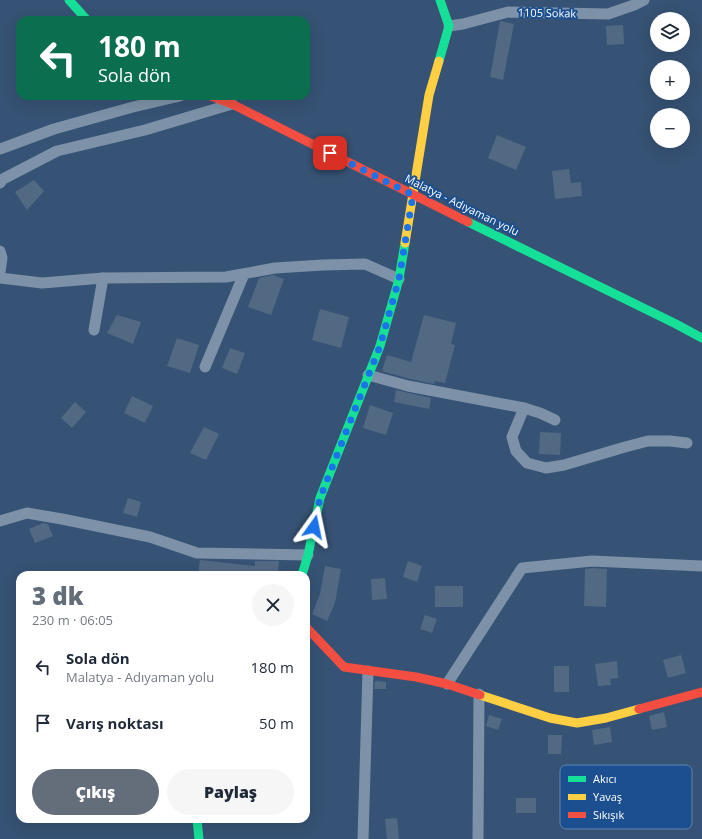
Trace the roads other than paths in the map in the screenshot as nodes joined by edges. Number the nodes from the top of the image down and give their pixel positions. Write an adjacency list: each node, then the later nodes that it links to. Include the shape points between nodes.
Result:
1 (69, 0): 4 (main road)
2 (440, 0): 5 (main road)
3 (636, 2): 5 (street, 1105 Sokak, via 608,14 508,12)
4 (83, 16)
5 (449, 26): 11 (main road, via 429,95)
6 (163, 100): 9 (street, via 54,129)
7 (222, 100): 8 (main road, Malatya - Adıyaman yolu)
8 (232, 104): 10 (street, via 145,130 57,151 3,179); 11 (main road, Malatya - Adıyaman yolu)
9 (0, 149)
10 (0, 183)
11 (413, 195): 17 (main road); 19 (main road, Malatya - Adıyaman yolu)
12 (0, 251): 13 (street)
13 (0, 272)
14 (244, 274): 16 (street, via 226,277); 17 (street, via 276,268 365,264); 20 (street)
15 (0, 278): 16 (street, via 42,283)
16 (103, 278): 18 (street)
17 (399, 279): 21 (main road, via 380,346)
18 (94, 330)
19 (702, 338)
20 (205, 367)
21 (368, 375): 22 (street, via 408,386); 26 (main road, via 320,498)
22 (524, 408): 23 (street); 24 (street, via 512,437 516,451 527,463 546,468 648,441)
23 (555, 420)
24 (687, 442)
25 (0, 520): 26 (street, via 27,514 62,519 150,537 198,553)
26 (308, 555): 28 (main road)
27 (702, 566): 31 (street, via 592,561 522,568)
28 (303, 571)
29 (310, 632): 30 (main road, via 344,667)
30 (368, 671): 31 (main road); 36 (street)
31 (447, 684): 33 (main road)
32 (702, 692): 33 (main road, via 578,723 550,718)
33 (479, 694): 37 (street)
34 (197, 823): 35 (main road)
35 (199, 839)
36 (363, 839)
37 (478, 839)

